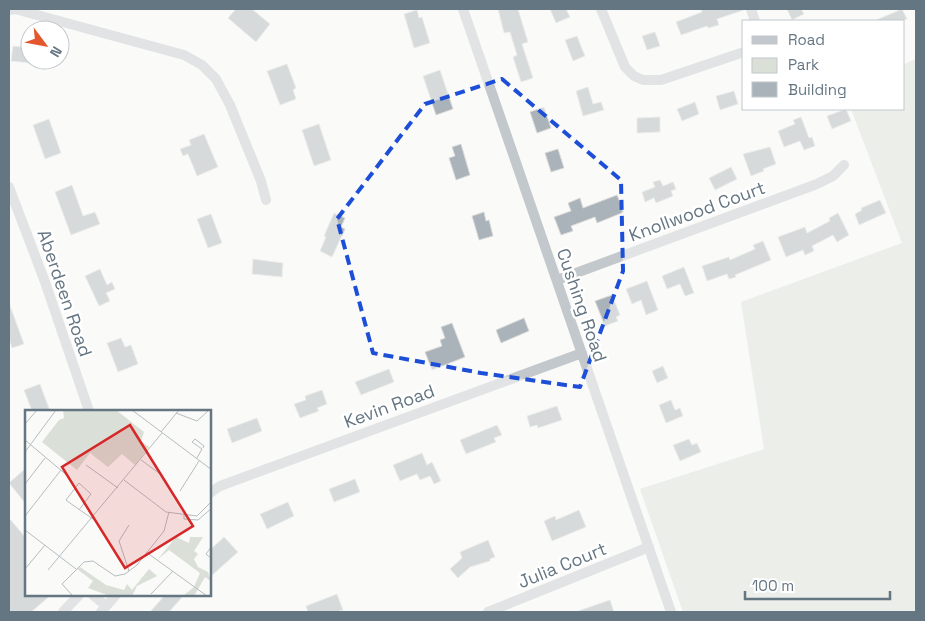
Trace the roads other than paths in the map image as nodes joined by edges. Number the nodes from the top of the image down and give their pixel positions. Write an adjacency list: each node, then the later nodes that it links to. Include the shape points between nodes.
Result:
1 (463, 9): 9 (street, Cushing Road)
2 (601, 9): 4 (street, via 622,61 634,76 650,81 661,80)
3 (9, 10): 7 (street, via 184,55 202,65 216,79 230,105)
4 (740, 54)
5 (844, 165): 9 (street, Knollwood Court, via 833,176 817,184)
6 (9, 187): 8 (street, Aberdeen Road)
7 (266, 200)
8 (12, 204): 11 (street, Aberdeen Road, via 45,282)
9 (557, 280): 10 (street, Cushing Road)
10 (582, 353): 12 (street, Kevin Road, via 220,486); 13 (street, Cushing Road)
11 (89, 410)
12 (211, 492)
13 (649, 547): 19 (street, Julia Court); 20 (street, Cushing Road)
14 (77, 596): 18 (street)
15 (94, 596): 17 (street)
16 (115, 596): 17 (street)
17 (104, 609)
18 (63, 612)
19 (488, 612)
20 (671, 612)

